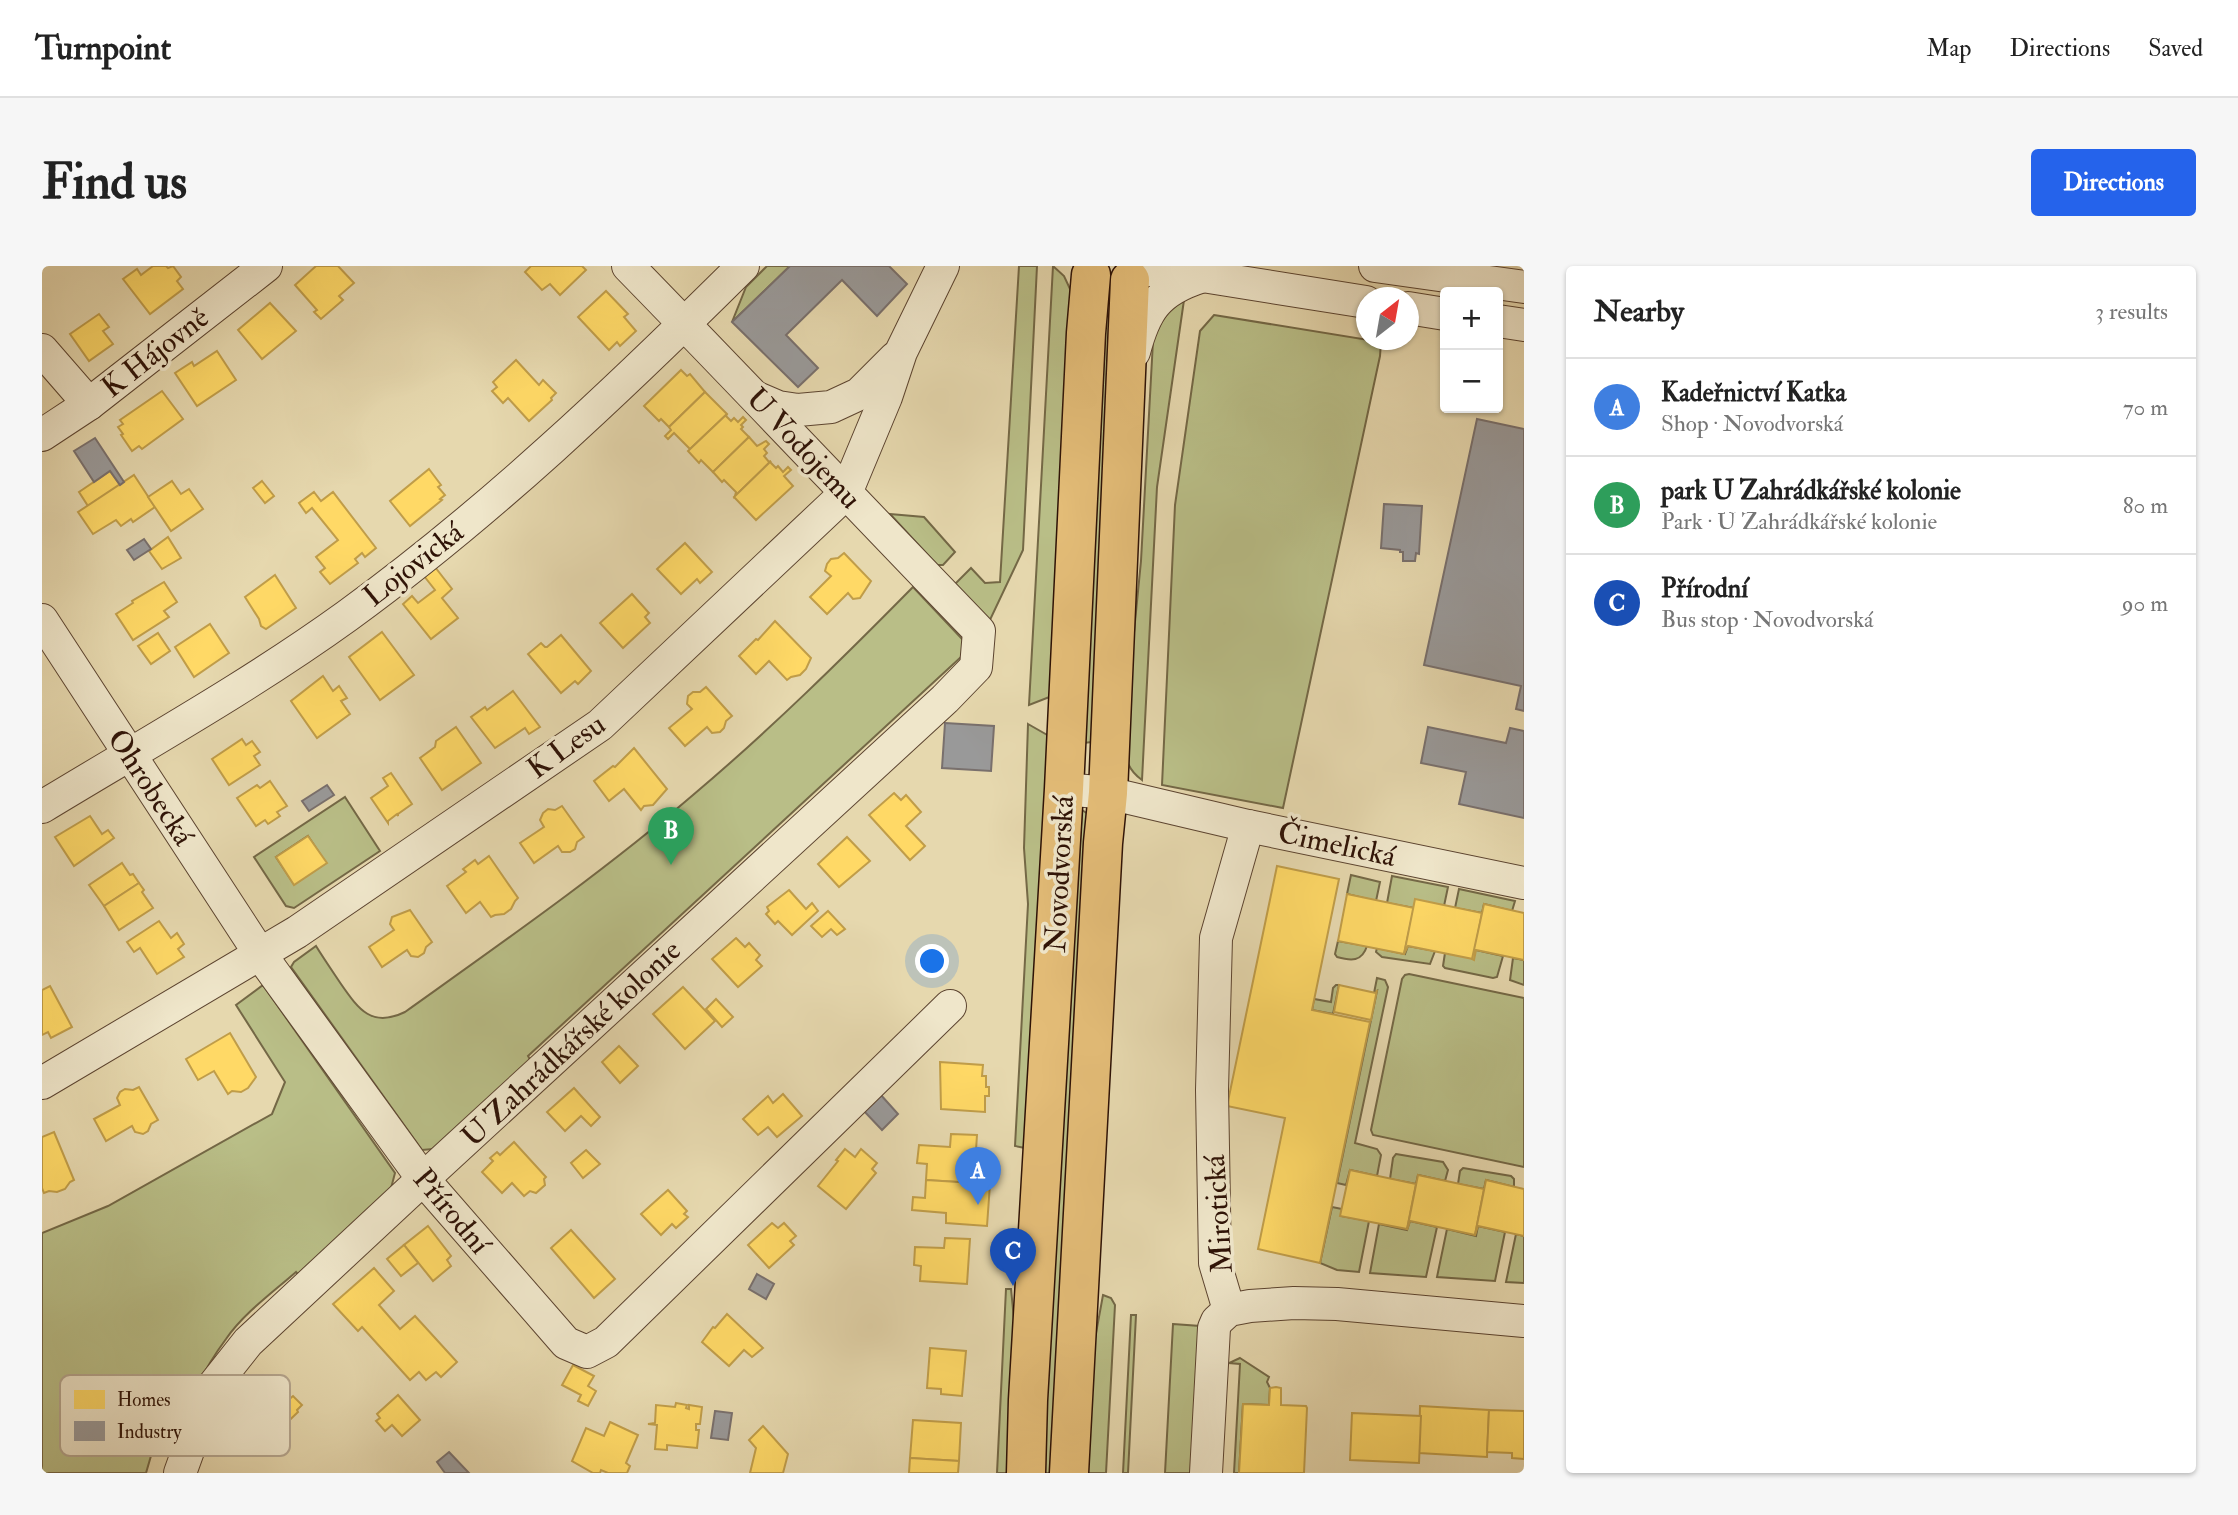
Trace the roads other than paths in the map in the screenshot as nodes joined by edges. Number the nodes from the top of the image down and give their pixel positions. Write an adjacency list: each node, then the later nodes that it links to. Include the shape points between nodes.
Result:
1 (266, 266): 20 (street, K Hájovně)
2 (628, 266): 14 (street, U Vodojemu)
3 (743, 266): 14 (street, Lojovická)
4 (943, 266): 17 (street, K Lesu)
5 (1375, 266): 9 (street)
6 (1087, 271): 7 (main road, Novodvorská, via 1110,282); 26 (main road, Novodvorská)
7 (1142, 272): 8 (street, via 1165,270); 18 (main road, Novodvorská)
8 (1200, 277): 10 (street); 18 (street, via 1174,288 1147,314)
9 (1524, 287)
10 (1356, 300)
11 (1419, 310): 12 (street)
12 (1440, 313)
13 (1503, 322): 15 (street)
14 (685, 324): 19 (street, U Vodojemu); 25 (street, Lojovická, via 520,478 435,548 346,616)
15 (1524, 325)
16 (42, 350): 20 (street)
17 (901, 352): 19 (street, via 859,394 831,407 798,410); 22 (street, K Lesu)
18 (1126, 381): 27 (main road, Novodvorská)
19 (758, 398): 22 (street, U Vodojemu)
20 (89, 404): 21 (street, K Hájovně)
21 (42, 435)
22 (846, 493): 24 (street, U Vodojemu); 31 (street, K Lesu, via 600,724)
23 (42, 620): 25 (street, Ohrobecká)
24 (979, 631): 34 (street, U Zahrádkářské kolonie, via 976,667 946,699)
25 (130, 755): 28 (street, Lojovická); 31 (street, Ohrobecká)
26 (1064, 789): 27 (street); 40 (main road, Novodvorská)
27 (1108, 793): 29 (street, Čimelická); 41 (main road, Novodvorská)
28 (42, 807)
29 (1248, 826): 30 (street, Čimelická); 35 (street, Mirotická, via 1216,938 1212,1090 1216,1263)
30 (1524, 883)
31 (260, 954): 33 (street, K Lesu); 34 (street, Přírodní)
32 (950, 1006): 34 (street, Přírodní, via 606,1342 587,1352 566,1343)
33 (42, 1083)
34 (423, 1179): 37 (street, U Zahrádkářské kolonie, via 248,1342)
35 (1229, 1310): 36 (street, Mirotická, via 1337,1304); 42 (street, via 1214,1328)
36 (1524, 1321)
37 (222, 1375)
38 (186, 1456): 39 (street, U Zahrádkářské kolonie)
39 (180, 1473)
40 (1026, 1473)
41 (1069, 1473)
42 (1206, 1473)

